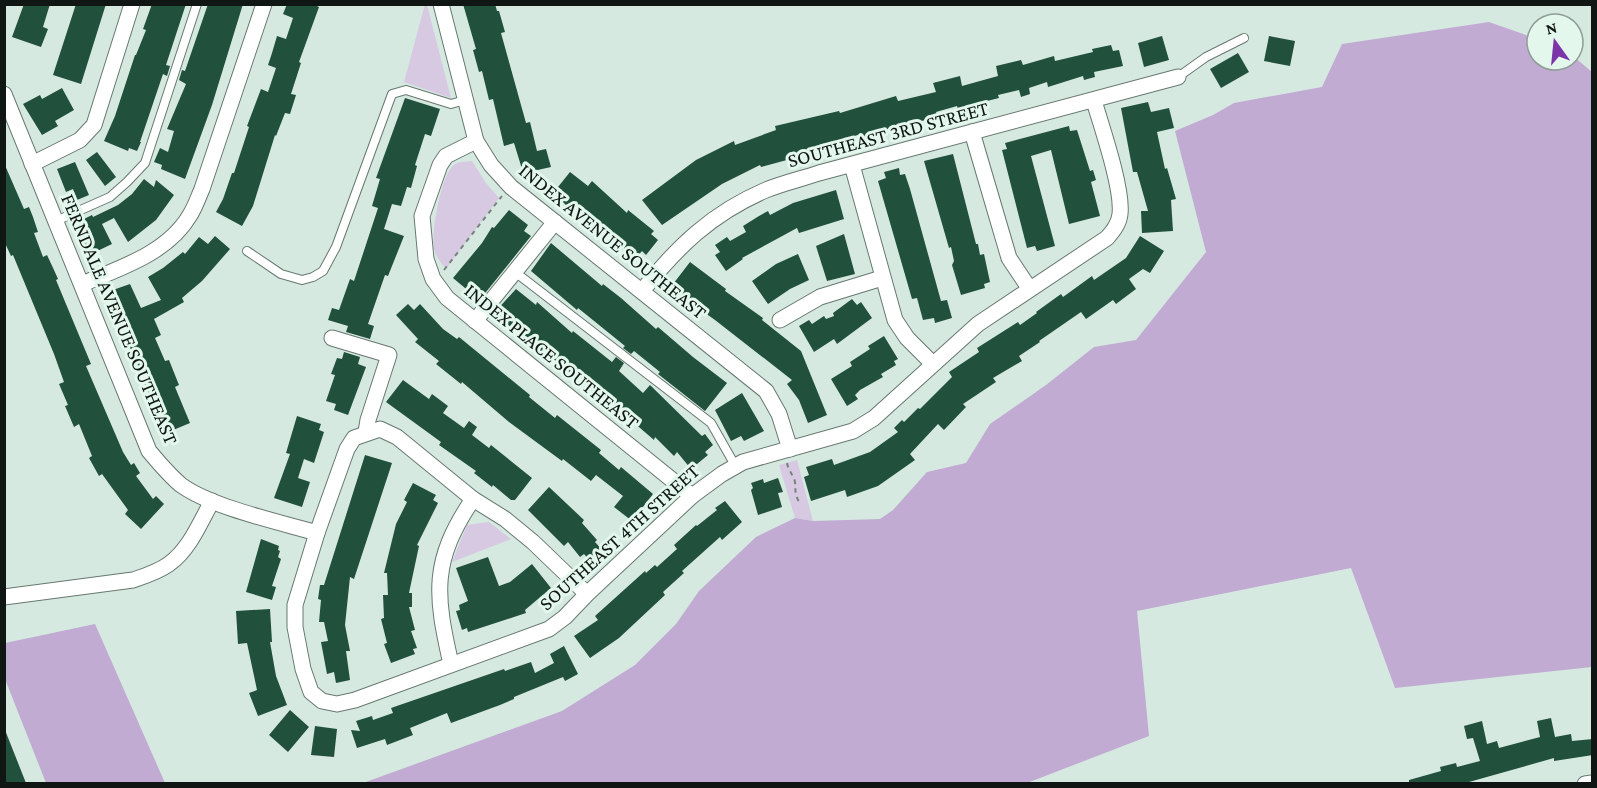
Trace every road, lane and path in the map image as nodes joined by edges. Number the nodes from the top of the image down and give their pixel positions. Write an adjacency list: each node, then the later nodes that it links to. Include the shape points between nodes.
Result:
1 (132, 4): 12 (street, via 94,125 80,140)
2 (197, 4): 15 (lane, via 145,163 110,197)
3 (264, 4): 21 (street, via 202,189 189,216 146,256)
4 (441, 4): 8 (street, INDEX AVENUE SOUTHEAST)
5 (1244, 38): 6 (lane)
6 (1178, 77): 9 (street, SOUTHEAST 3RD STREET)
7 (4, 94): 12 (street, FERNDALE AVENUE SOUTHEAST)
8 (465, 100): 11 (street, INDEX AVENUE SOUTHEAST); 17 (lane, via 451,104 406,90 392,94 336,247 323,271 302,280 281,274)
9 (1094, 101): 10 (street, SOUTHEAST 3RD STREET); 22 (street, SOUTHEAST 4TH STREET, via 1120,196 1116,226 1107,238)
10 (972, 132): 13 (street, SOUTHEAST 3RD STREET); 22 (street, via 1009,258)
11 (476, 141): 14 (street, INDEX AVENUE SOUTHEAST); 20 (street, INDEX PLACE SOUTHEAST, via 446,156 422,216 426,259)
12 (32, 164): 15 (street, FERNDALE AVENUE SOUTHEAST)
13 (852, 165): 19 (street); 23 (street, SOUTHEAST 3RD STREET, via 766,190 725,212 694,233)
14 (510, 186): 16 (street, INDEX AVENUE SOUTHEAST); 20 (path)
15 (56, 221): 21 (street, FERNDALE AVENUE SOUTHEAST)
16 (555, 222): 18 (street); 23 (street, INDEX AVENUE SOUTHEAST)
17 (247, 251)
18 (515, 272): 25 (street); 30 (lane, via 711,423)
19 (882, 278): 24 (street, via 820,297); 27 (street, via 895,320)
20 (435, 282): 25 (street, INDEX PLACE SOUTHEAST, via 447,298)
21 (82, 284): 33 (street, FERNDALE AVENUE SOUTHEAST, via 149,451 182,486)
22 (1029, 288): 27 (street, SOUTHEAST 4TH STREET, via 978,324)
23 (642, 291): 29 (street, INDEX AVENUE SOUTHEAST, via 766,391 779,414)
24 (780, 320)
25 (475, 321): 31 (street, INDEX PLACE SOUTHEAST)
26 (332, 338): 28 (street, via 389,355)
27 (933, 364): 29 (street, SOUTHEAST 4TH STREET, via 874,418 853,431)
28 (366, 432): 32 (street, via 380,429 397,437); 35 (street, via 354,438 347,449)
29 (787, 450): 30 (street, SOUTHEAST 4TH STREET); 34 (path, via 788,470)
30 (735, 467): 31 (street, SOUTHEAST 4TH STREET)
31 (692, 496): 36 (street, SOUTHEAST 4TH STREET)
32 (473, 499): 36 (street, via 533,542); 38 (street, via 450,540 439,580 440,618)
33 (212, 501): 35 (street, FERNDALE AVENUE SOUTHEAST); 37 (street, via 188,544 170,564 152,573 134,580)
34 (799, 502)
35 (317, 533): 38 (street, SOUTHEAST 4TH STREET, via 295,605 310,692 322,701 336,704)
36 (587, 594): 38 (street, SOUTHEAST 4TH STREET, via 549,629)
37 (4, 597)
38 (451, 664)
39 (1586, 783): 40 (street)
40 (1593, 783)

